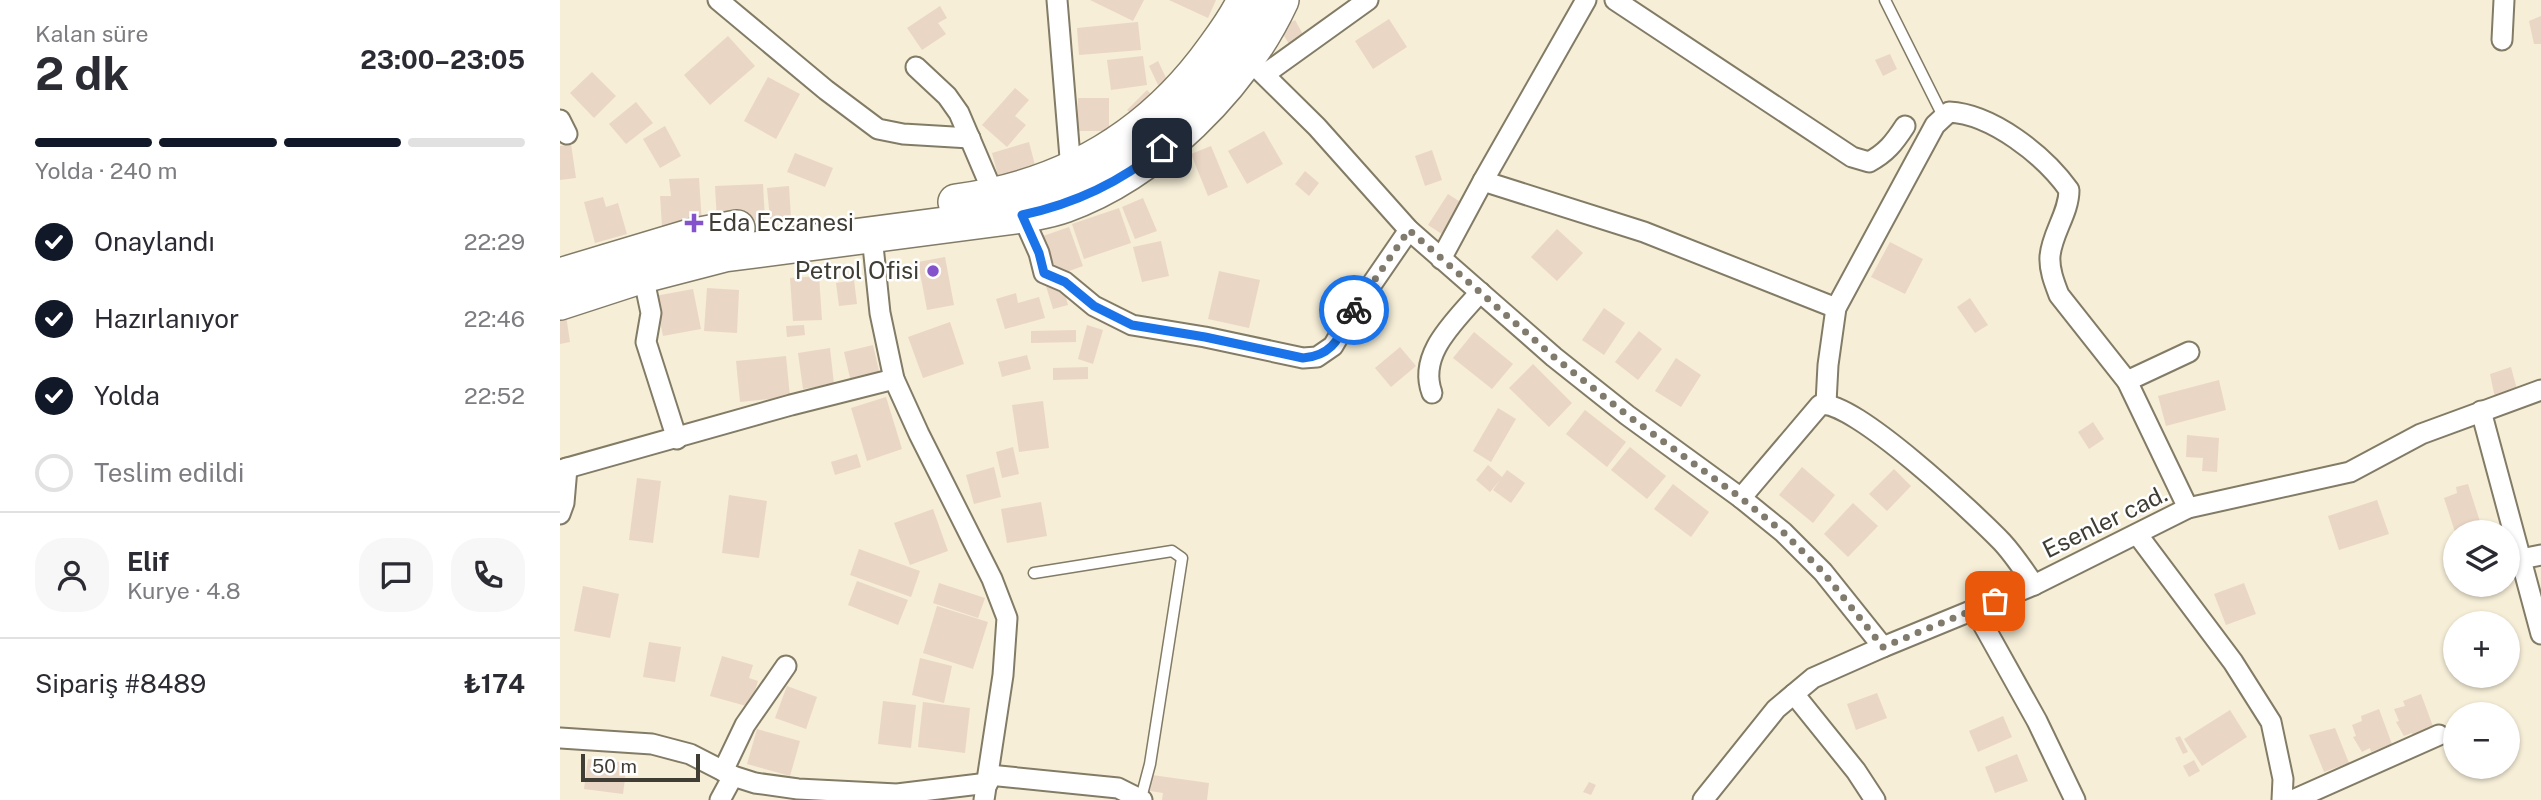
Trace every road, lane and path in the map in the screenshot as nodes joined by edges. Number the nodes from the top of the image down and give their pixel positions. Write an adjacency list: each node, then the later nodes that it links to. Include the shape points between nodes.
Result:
1 (718, 0): 15 (street, via 878,130)
2 (1057, 0): 16 (street)
3 (1245, 0): 16 (highway, via 1203,65 1166,106 1109,149)
4 (1281, 0): 11 (highway)
5 (1368, 0): 11 (street)
6 (1586, 0): 17 (street)
7 (1615, 0): 14 (street, via 1852,157 1868,162 1881,156)
8 (1885, 0): 13 (lane)
9 (2504, 0): 10 (street)
10 (2502, 40)
11 (1256, 66): 19 (highway, via 1149,159 1080,198); 21 (street)
12 (916, 67): 15 (street, via 960,113)
13 (1943, 116): 27 (street); 30 (street, via 1959,113 2011,134 2069,190 2050,254 2053,279 2059,295)
14 (1905, 127)
15 (970, 138): 18 (street)
16 (1071, 170): 18 (highway)
17 (1483, 181): 22 (street); 27 (street, via 1644,232)
18 (994, 195): 20 (highway)
19 (1022, 215): 20 (highway); 21 (street, via 1044,273 1065,282 1094,306 1132,325 1303,358 1317,357 1333,346)
20 (883, 227): 23 (highway, via 724,254); 24 (highway, via 738,228 690,237); 29 (street, via 880,313)
21 (1409, 230): 22 (street)
22 (1441, 259): 25 (street)
23 (643, 275): 26 (highway); 35 (street, via 651,313 646,342)
24 (560, 276)
25 (1480, 292): 32 (street, via 1436,346 1428,367); 37 (street, via 1627,415)
26 (560, 302)
27 (1836, 308): 33 (street)
28 (2189, 352): 30 (street)
29 (894, 379): 35 (street); 53 (street, via 1007,618)
30 (2127, 381): 38 (street)
31 (2541, 390): 34 (street, Esenler cad.)
32 (1432, 393)
33 (1826, 403): 37 (street, via 1807,418); 44 (street, via 1856,416 1911,459 2001,541)
34 (2481, 411): 38 (street, Esenler cad., via 2421,434 2350,472); 42 (street)
35 (677, 439): 36 (street)
36 (564, 469): 39 (street)
37 (1741, 498): 47 (street, via 1823,572)
38 (2188, 508): 40 (street, Esenler cad.)
39 (560, 514)
40 (2137, 534): 44 (street, Esenler cad.); 60 (street, via 2233,662 2271,722 2283,779)
41 (2541, 555): 42 (street)
42 (2521, 559): 46 (street)
43 (1034, 573): 55 (lane, via 1172,551 1182,558)
44 (2034, 585): 45 (street, Esenler cad.)
45 (1975, 610): 47 (street, Esenler cad.); 59 (street, via 2038,721)
46 (2541, 634)
47 (1883, 647): 49 (street, Esenler cad., via 1813,678)
48 (786, 666): 52 (street, via 745,724)
49 (1794, 694): 57 (street, Esenler cad., via 1776,709); 58 (street)
50 (2439, 735): 61 (street)
51 (560, 738): 52 (street, via 652,744 690,754)
52 (728, 773): 54 (street); 56 (street)
53 (987, 786): 54 (street, via 897,794); 55 (street, via 1118,788)
54 (797, 794)
55 (1142, 799)
56 (720, 800)
57 (1703, 800)
58 (1875, 800)
59 (2075, 800)
60 (2282, 800)
61 (2293, 800)

